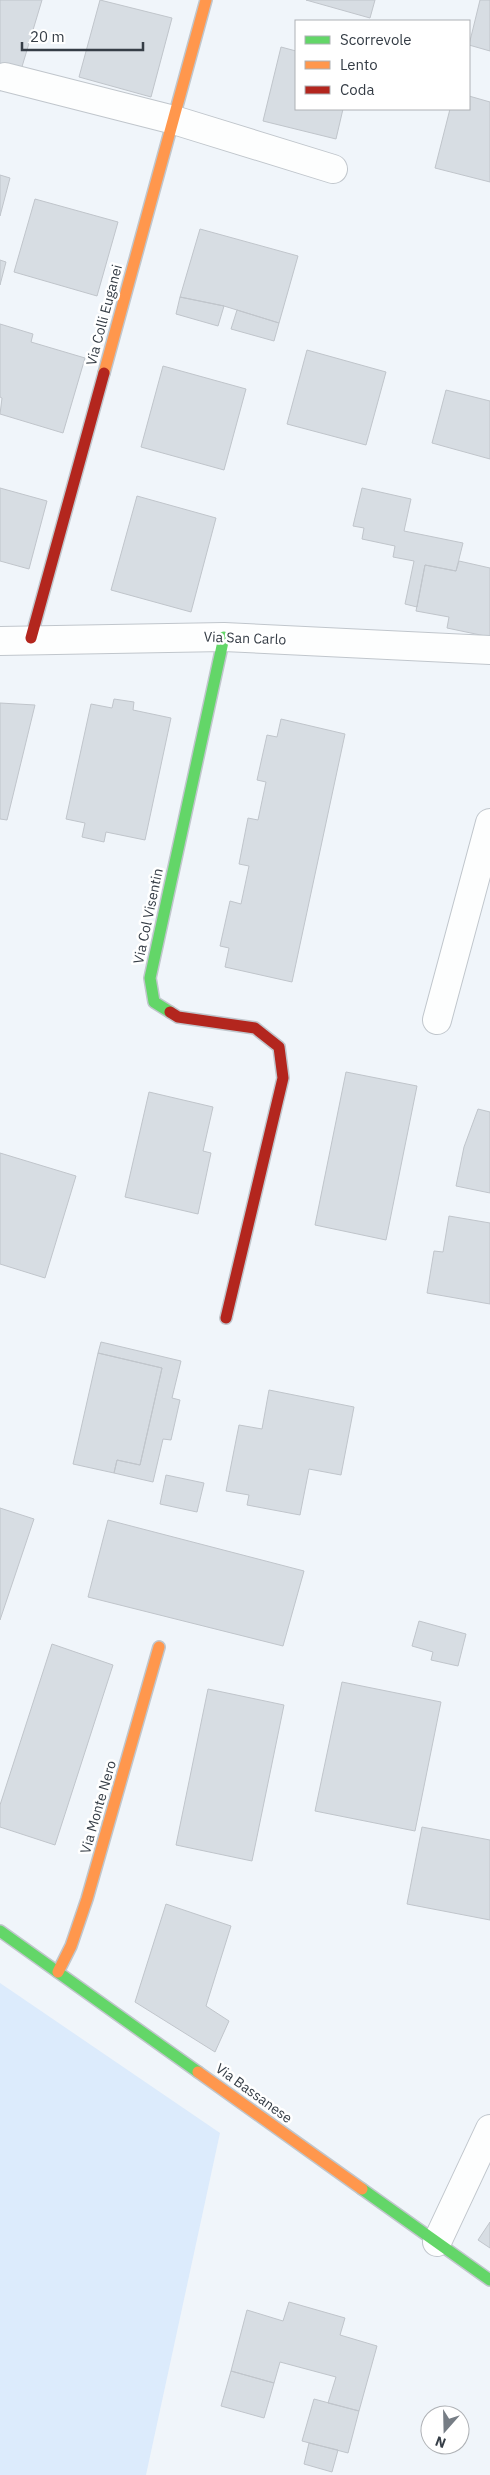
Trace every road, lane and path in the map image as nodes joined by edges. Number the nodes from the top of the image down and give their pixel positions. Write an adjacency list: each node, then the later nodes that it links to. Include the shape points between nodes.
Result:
1 (206, 0): 3 (street, Via Colli Euganei)
2 (4, 78): 3 (street)
3 (174, 120): 4 (street); 6 (street, Via Colli Euganei)
4 (333, 169)
5 (224, 637): 6 (street, Via San Carlo); 8 (street, Via San Carlo); 11 (street, Via Col Visentin, via 150,978 154,1002 178,1017 255,1028 279,1047 284,1078)
6 (31, 638): 7 (street, Via San Carlo)
7 (0, 640)
8 (490, 650)
9 (490, 823): 10 (street)
10 (437, 1020)
11 (226, 1318)
12 (159, 1648): 14 (street, Via Monte Nero, via 88,1899)
13 (0, 1931): 14 (street, Via Bassanese)
14 (58, 1972): 16 (street, Via Bassanese)
15 (490, 2129): 16 (street)
16 (437, 2242): 17 (street, Via Bassanese)
17 (490, 2280)

